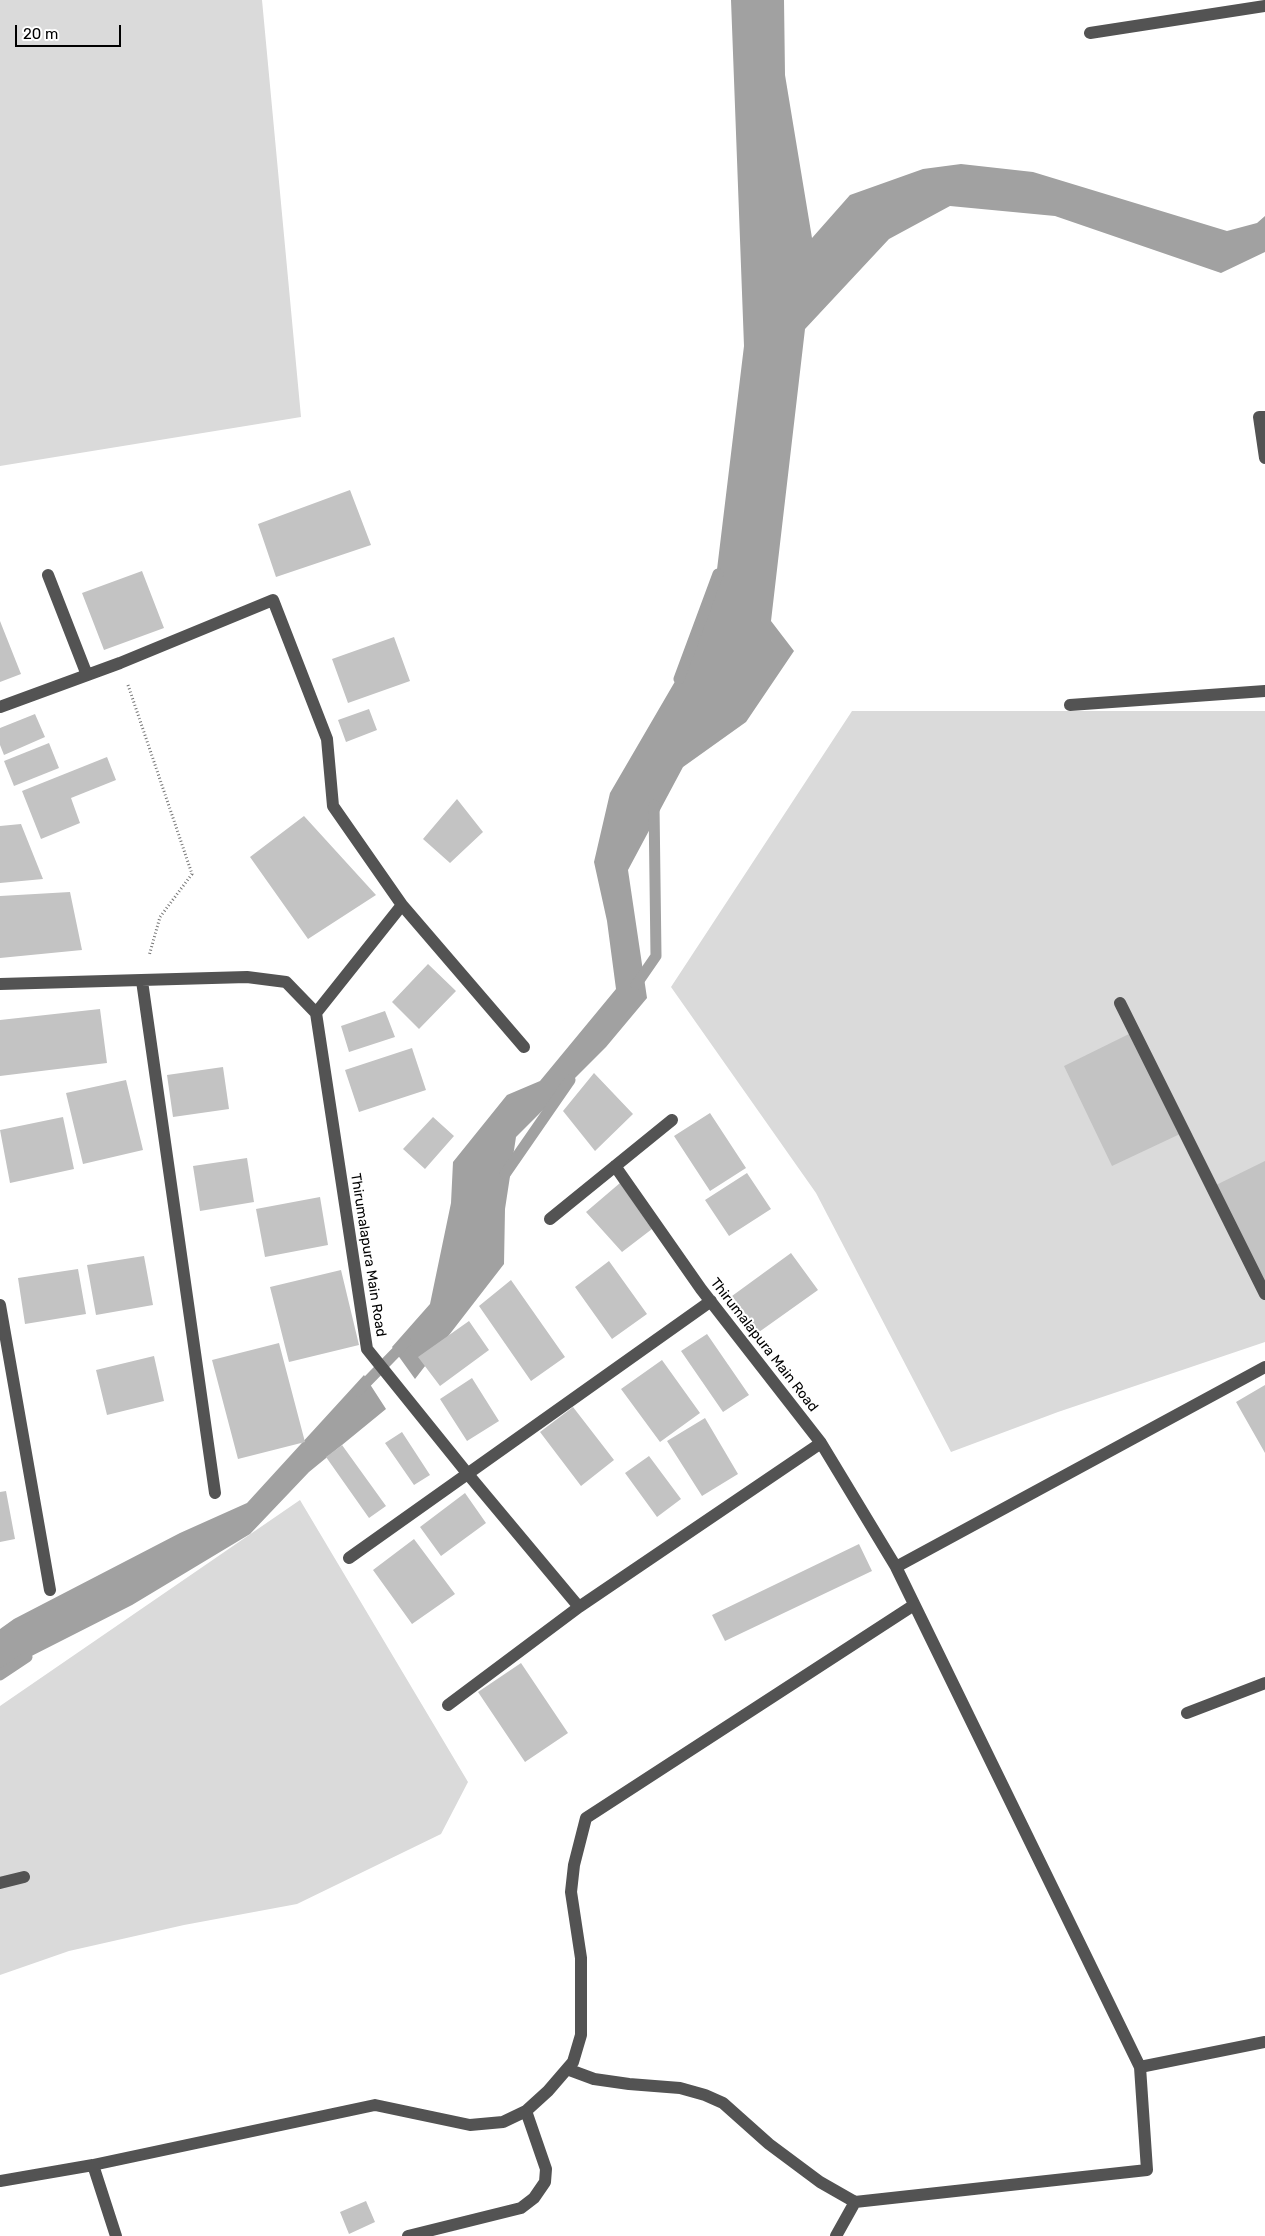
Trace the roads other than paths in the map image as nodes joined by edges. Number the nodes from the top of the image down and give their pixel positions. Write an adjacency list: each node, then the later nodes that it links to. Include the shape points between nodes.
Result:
1 (1265, 6): 2 (street)
2 (1090, 33)
3 (1265, 416): 4 (street, via 1259,417)
4 (1265, 458)
5 (48, 575): 6 (street)
6 (87, 675): 9 (street); 10 (street, via 273,600 327,738 333,806)
7 (1265, 691): 8 (street)
8 (1070, 705)
9 (0, 707)
10 (402, 905): 14 (street); 15 (street)
11 (142, 981): 12 (street); 14 (street, via 247,978 286,982); 25 (street)
12 (0, 984)
13 (1120, 1003): 19 (street)
14 (316, 1013): 24 (street, Thirumalapura Main Road, via 367,1349)
15 (524, 1047)
16 (672, 1120): 17 (street)
17 (615, 1166): 18 (street); 20 (street, Thirumalapura Main Road)
18 (550, 1219)
19 (1265, 1294)
20 (711, 1301): 23 (street, Thirumalapura Main Road); 24 (street)
21 (0, 1305): 28 (street)
22 (1265, 1367): 27 (street)
23 (821, 1443): 27 (street, Thirumalapura Main Road); 30 (street)
24 (467, 1473): 26 (street); 30 (street, Thirumalapura Main Road)
25 (215, 1493)
26 (349, 1558)
27 (896, 1567): 29 (street, Thirumalapura Main Road)
28 (50, 1590)
29 (914, 1605): 37 (street, Thirumalapura Main Road); 38 (street, via 586,1818 571,1892 581,1958 581,2035 573,2062)
30 (579, 1607): 32 (street)
31 (1265, 1682): 33 (street)
32 (448, 1705)
33 (1187, 1713)
34 (24, 1877): 35 (street)
35 (0, 1884)
36 (1265, 2042): 37 (street)
37 (1140, 2067): 42 (street, via 1147,2170)
38 (567, 2069): 39 (street); 42 (street, via 594,2079 680,2088 714,2099 740,2116 769,2144 820,2182)
39 (526, 2111): 40 (street, via 503,2122 470,2125 375,2105); 44 (street, via 546,2169 545,2182 534,2198 521,2208)
40 (92, 2165): 41 (street); 43 (street)
41 (0, 2181)
42 (855, 2202): 45 (street)
43 (116, 2236)
44 (408, 2236)
45 (836, 2236)

